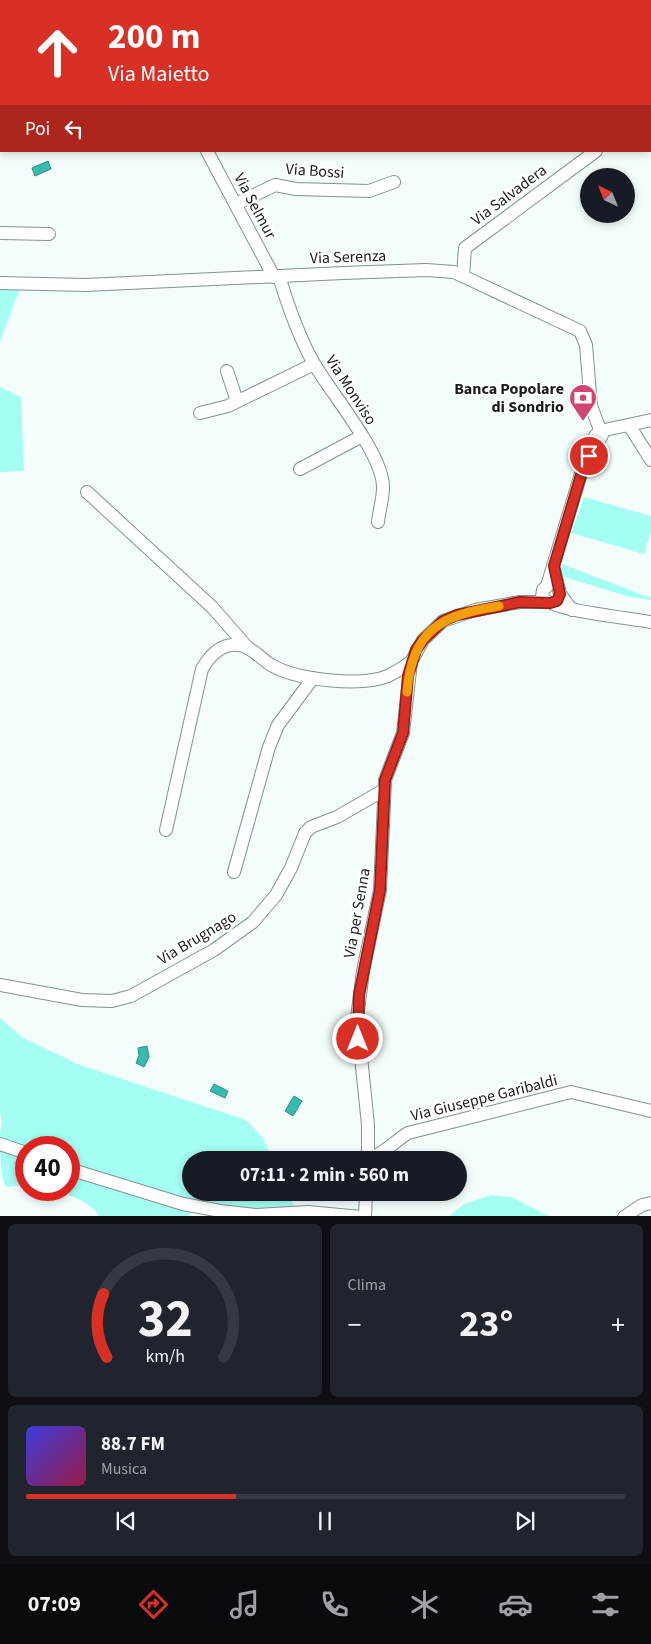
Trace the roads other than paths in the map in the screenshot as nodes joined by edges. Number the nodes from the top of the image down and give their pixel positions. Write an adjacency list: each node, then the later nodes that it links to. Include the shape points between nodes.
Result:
1 (207, 152): 4 (street, Via Selmur)
2 (595, 152): 8 (street, Via Salvadera, via 465,248)
3 (394, 182): 4 (street, Via Bossi, via 369,191 296,189 275,185)
4 (236, 204): 7 (street, Via Selmur)
5 (0, 233): 6 (street)
6 (50, 234)
7 (277, 276): 8 (street, Via Serenza, via 426,270 454,272); 9 (street, Via Serenza, via 86,285); 10 (street, Via Monviso, via 296,330)
8 (463, 276): 16 (street, Via Serenza, via 580,331 586,345 591,406)
9 (0, 283)
10 (314, 364): 12 (street); 17 (street, Via Monviso)
11 (227, 371): 12 (street)
12 (237, 401): 13 (street)
13 (200, 413)
14 (651, 422): 15 (street)
15 (630, 428): 16 (street); 18 (street); 19 (street, via 608,438)
16 (600, 431): 19 (street, via 600,440); 21 (street, via 589,446)
17 (362, 436): 20 (street); 23 (street, Via Monviso, via 375,458 383,486)
18 (651, 460)
19 (588, 462): 21 (street)
20 (300, 469)
21 (581, 475): 24 (street, via 554,566)
22 (87, 492): 26 (street, via 212,607)
23 (378, 522)
24 (551, 594): 25 (street, via 572,610); 27 (street, via 475,610 443,621 423,640)
25 (651, 622)
26 (249, 649): 28 (street, via 270,665); 30 (street, via 240,645 226,646 202,668)
27 (411, 662): 28 (street, via 386,676 368,680); 29 (street, Via per Senna, via 403,733)
28 (313, 678): 31 (street, via 278,725 269,747)
29 (384, 790): 32 (street, Via Brugnago, via 305,833 276,895 253,922 221,945 131,996 82,1000); 36 (street, Via per Senna, via 380,890 357,1018)
30 (166, 830)
31 (234, 872)
32 (0, 986)
33 (649, 1112): 37 (street, Via Giuseppe Garibaldi, via 572,1092 408,1133)
34 (0, 1144): 35 (street)
35 (15, 1149)
36 (368, 1151)
37 (384, 1151)
38 (80, 1172): 41 (street, via 183,1204 220,1211)
39 (366, 1201): 42 (street)
40 (651, 1203): 43 (street)
41 (361, 1216)
42 (365, 1216)
43 (624, 1216)

